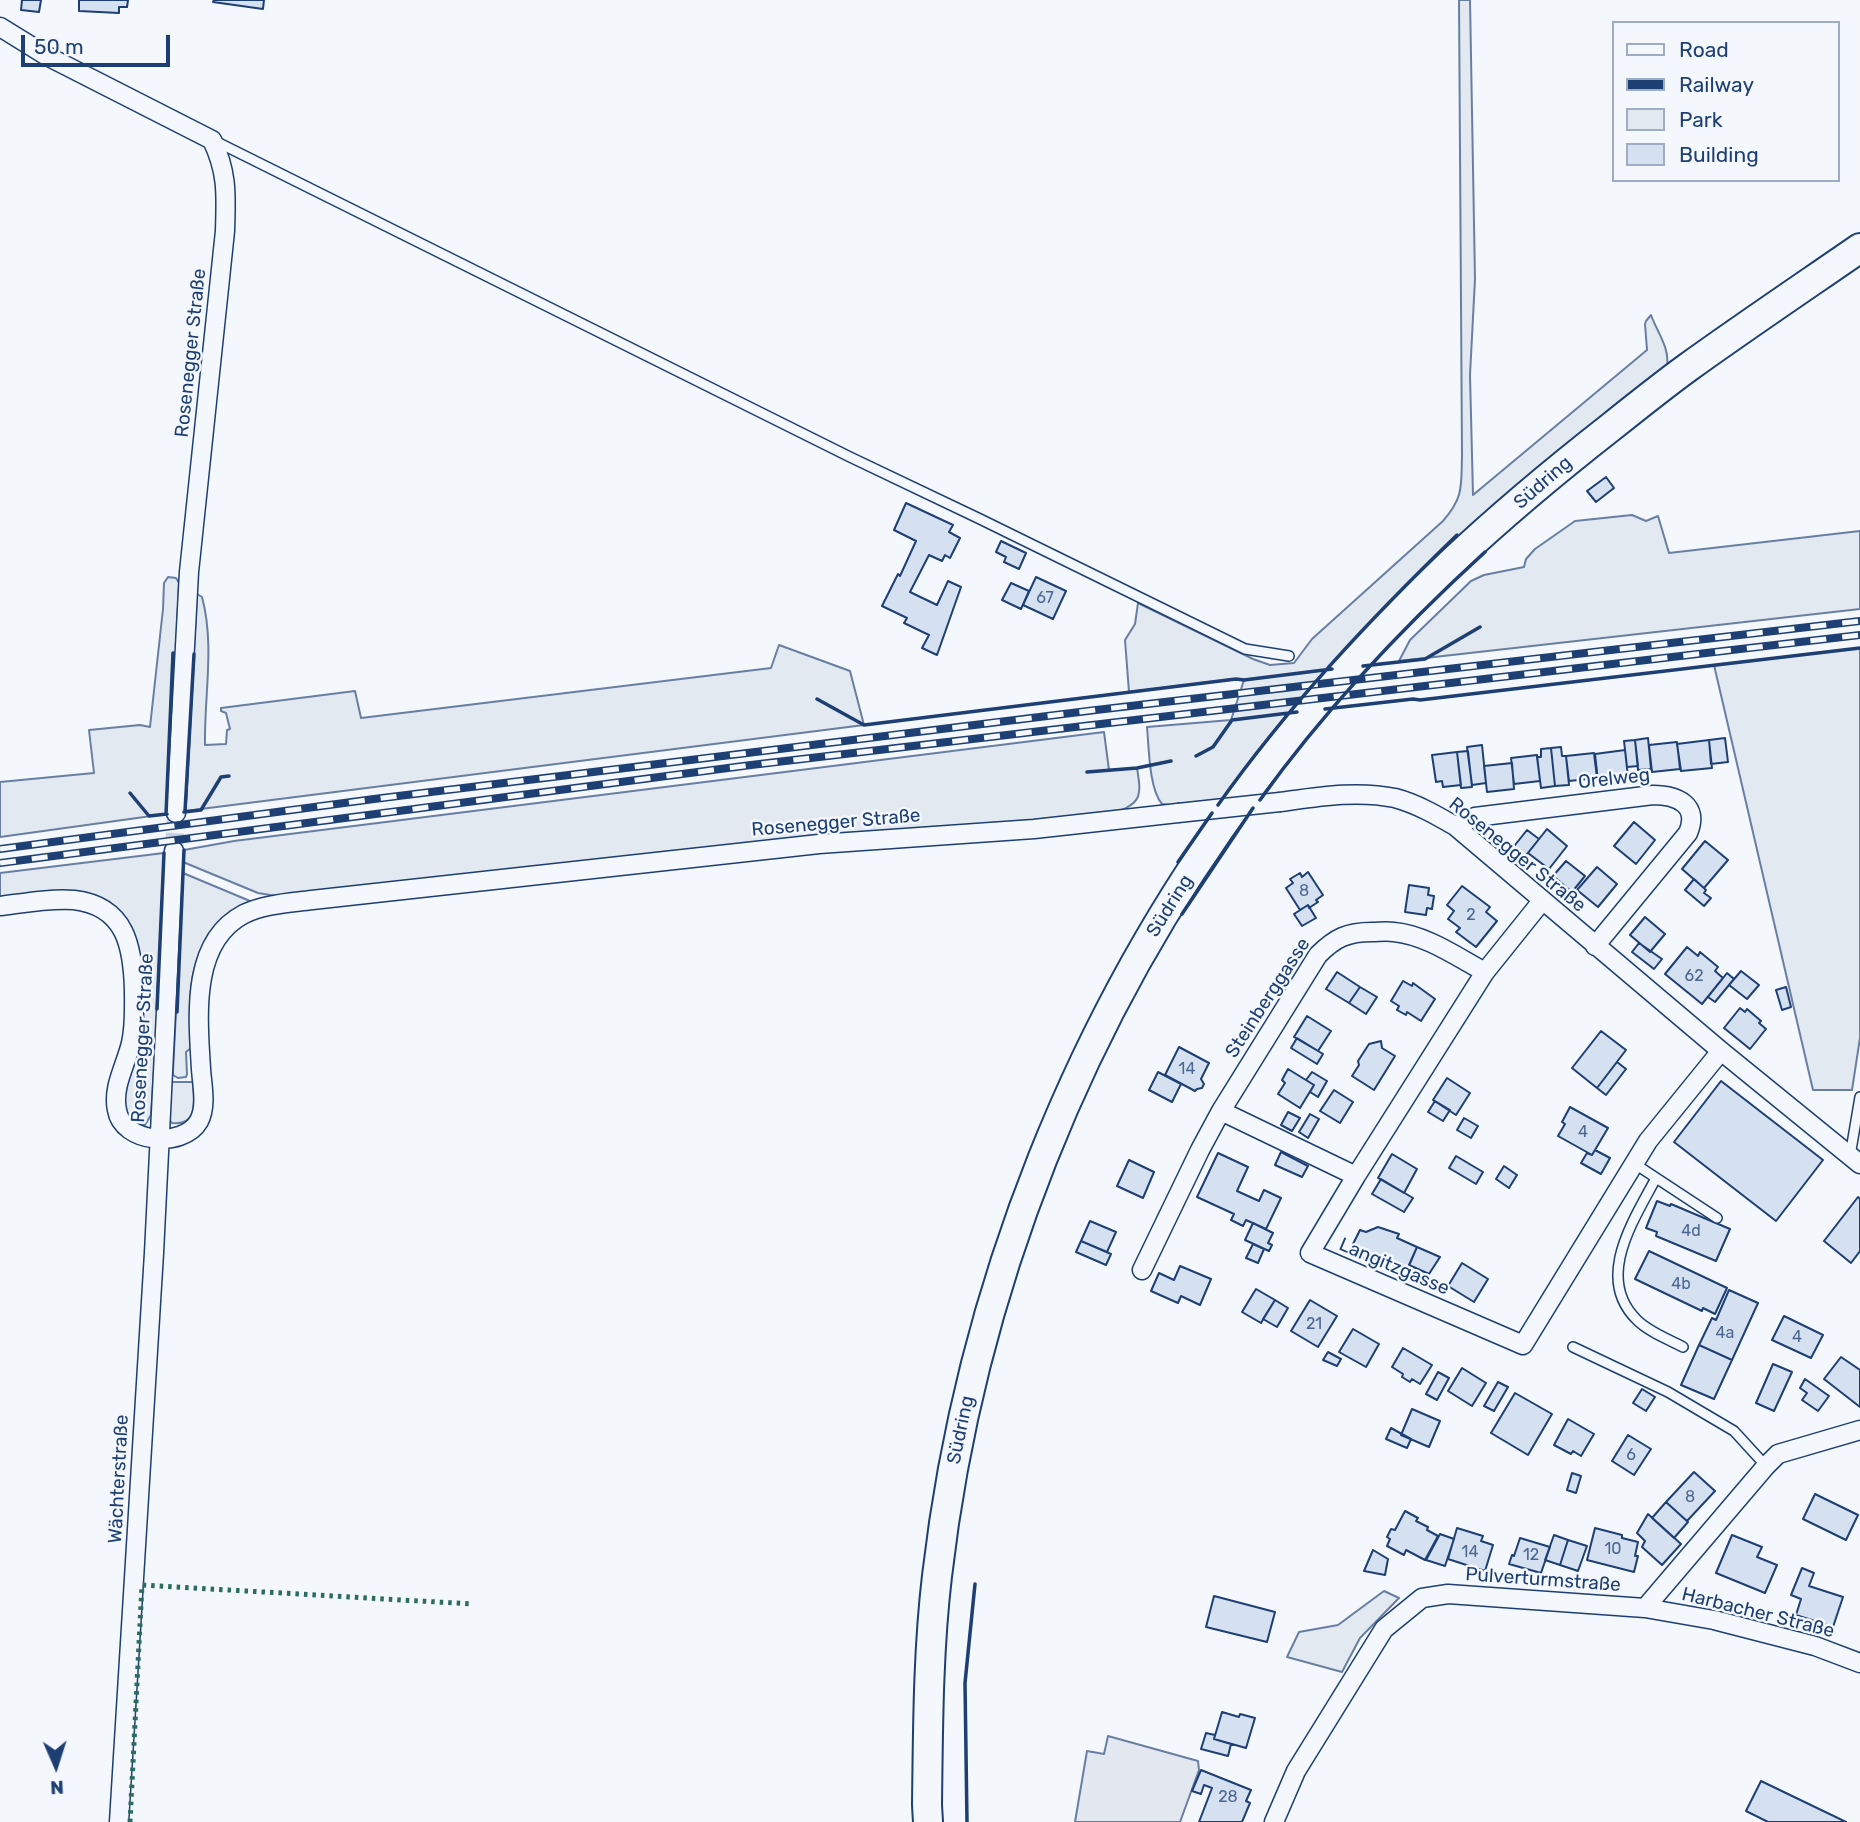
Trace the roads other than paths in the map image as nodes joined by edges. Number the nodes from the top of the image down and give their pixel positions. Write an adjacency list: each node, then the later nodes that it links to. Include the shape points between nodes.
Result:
1 (0, 27): 2 (street, via 47,56)
2 (212, 139): 4 (lane, via 1245,649); 5 (street, Rosenegger Straße, via 226,183 225,231 189,572)
3 (1860, 248): 29 (main road, Südring, via 1682,371 1567,462 1403,610 1302,721 1253,783 1140,956 1090,1051 1045,1153 1006,1260 976,1363 937,1575 929,1668)
4 (1289, 656)
5 (176, 813)
6 (1455, 827): 8 (street, Rosenegger Straße); 10 (street, Orelweg, via 1475,817 1653,795 1684,803 1690,814 1688,833); 15 (street, Rosenegger Straße, bridge, via 1396,799 1349,795 1034,829 724,854 258,909 224,929 206,962 198,1013 203,1105 198,1122 185,1134)
7 (174, 851): 15 (street, Rosenegger Straße)
8 (1542, 901): 10 (street, Rosenegger Straße); 11 (street, Langitzgasse)
9 (0, 906): 15 (street, via 75,900 100,907 123,929 133,961 134,1016 117,1090 117,1113 136,1134)
10 (1595, 946): 12 (street, Rosenegger Straße)
11 (1485, 972): 14 (street, Steinberggasse, via 1428,942 1396,932 1360,932 1329,943); 18 (street, Langitzgasse)
12 (1721, 1051): 16 (street, Rosenegger Straße); 17 (street, Langitzgasse, via 1648,1141)
13 (1860, 1097): 16 (lane)
14 (1221, 1111): 18 (street); 21 (street, Steinberggasse)
15 (159, 1138): 28 (street, Wächterstraße)
16 (1855, 1160)
17 (1635, 1164): 18 (street, Langitzgasse, via 1523,1345 1310,1253); 19 (lane)
18 (1356, 1176)
19 (1656, 1178): 20 (lane); 23 (lane, via 1617,1264 1618,1287 1624,1306 1638,1322)
20 (1717, 1218)
21 (1142, 1270)
22 (1573, 1347): 25 (lane, via 1668,1392 1734,1431)
23 (1683, 1347)
24 (1860, 1430): 25 (street, Pulverturmstraße, via 1778,1454)
25 (1766, 1466): 26 (street, Pulverturmstraße)
26 (1645, 1608): 27 (street, Harbacher Straße, via 1714,1620 1815,1646); 30 (street, Pulverturmstraße, via 1448,1594 1422,1598 1384,1629 1296,1770)
27 (1860, 1663)
28 (119, 1822)
29 (929, 1822)
30 (1274, 1822)

